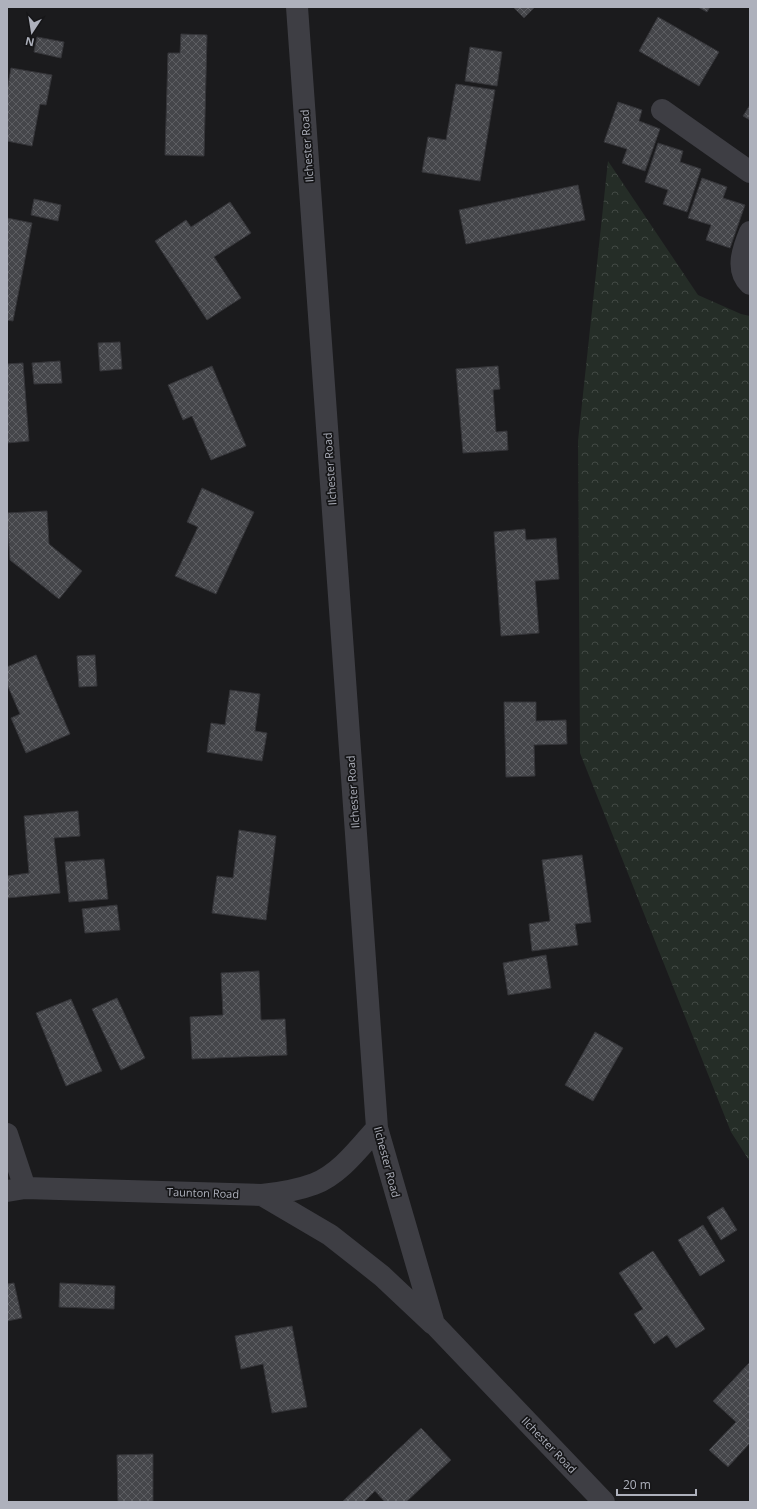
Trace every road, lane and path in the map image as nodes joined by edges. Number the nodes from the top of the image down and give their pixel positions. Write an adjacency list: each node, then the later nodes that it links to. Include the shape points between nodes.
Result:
1 (297, 7): 6 (street, Ilchester Road)
2 (662, 110): 3 (street)
3 (750, 172)
4 (750, 232): 5 (street, via 744,246 741,270)
5 (750, 284)
6 (377, 1128): 9 (street, Taunton Road, via 337,1170 316,1183 290,1191); 10 (street, Ilchester Road)
7 (7, 1134): 8 (street)
8 (16, 1189): 9 (street, Taunton Road)
9 (262, 1195): 10 (street, via 330,1235 382,1276)
10 (434, 1324): 11 (street, Ilchester Road)
11 (604, 1502)

